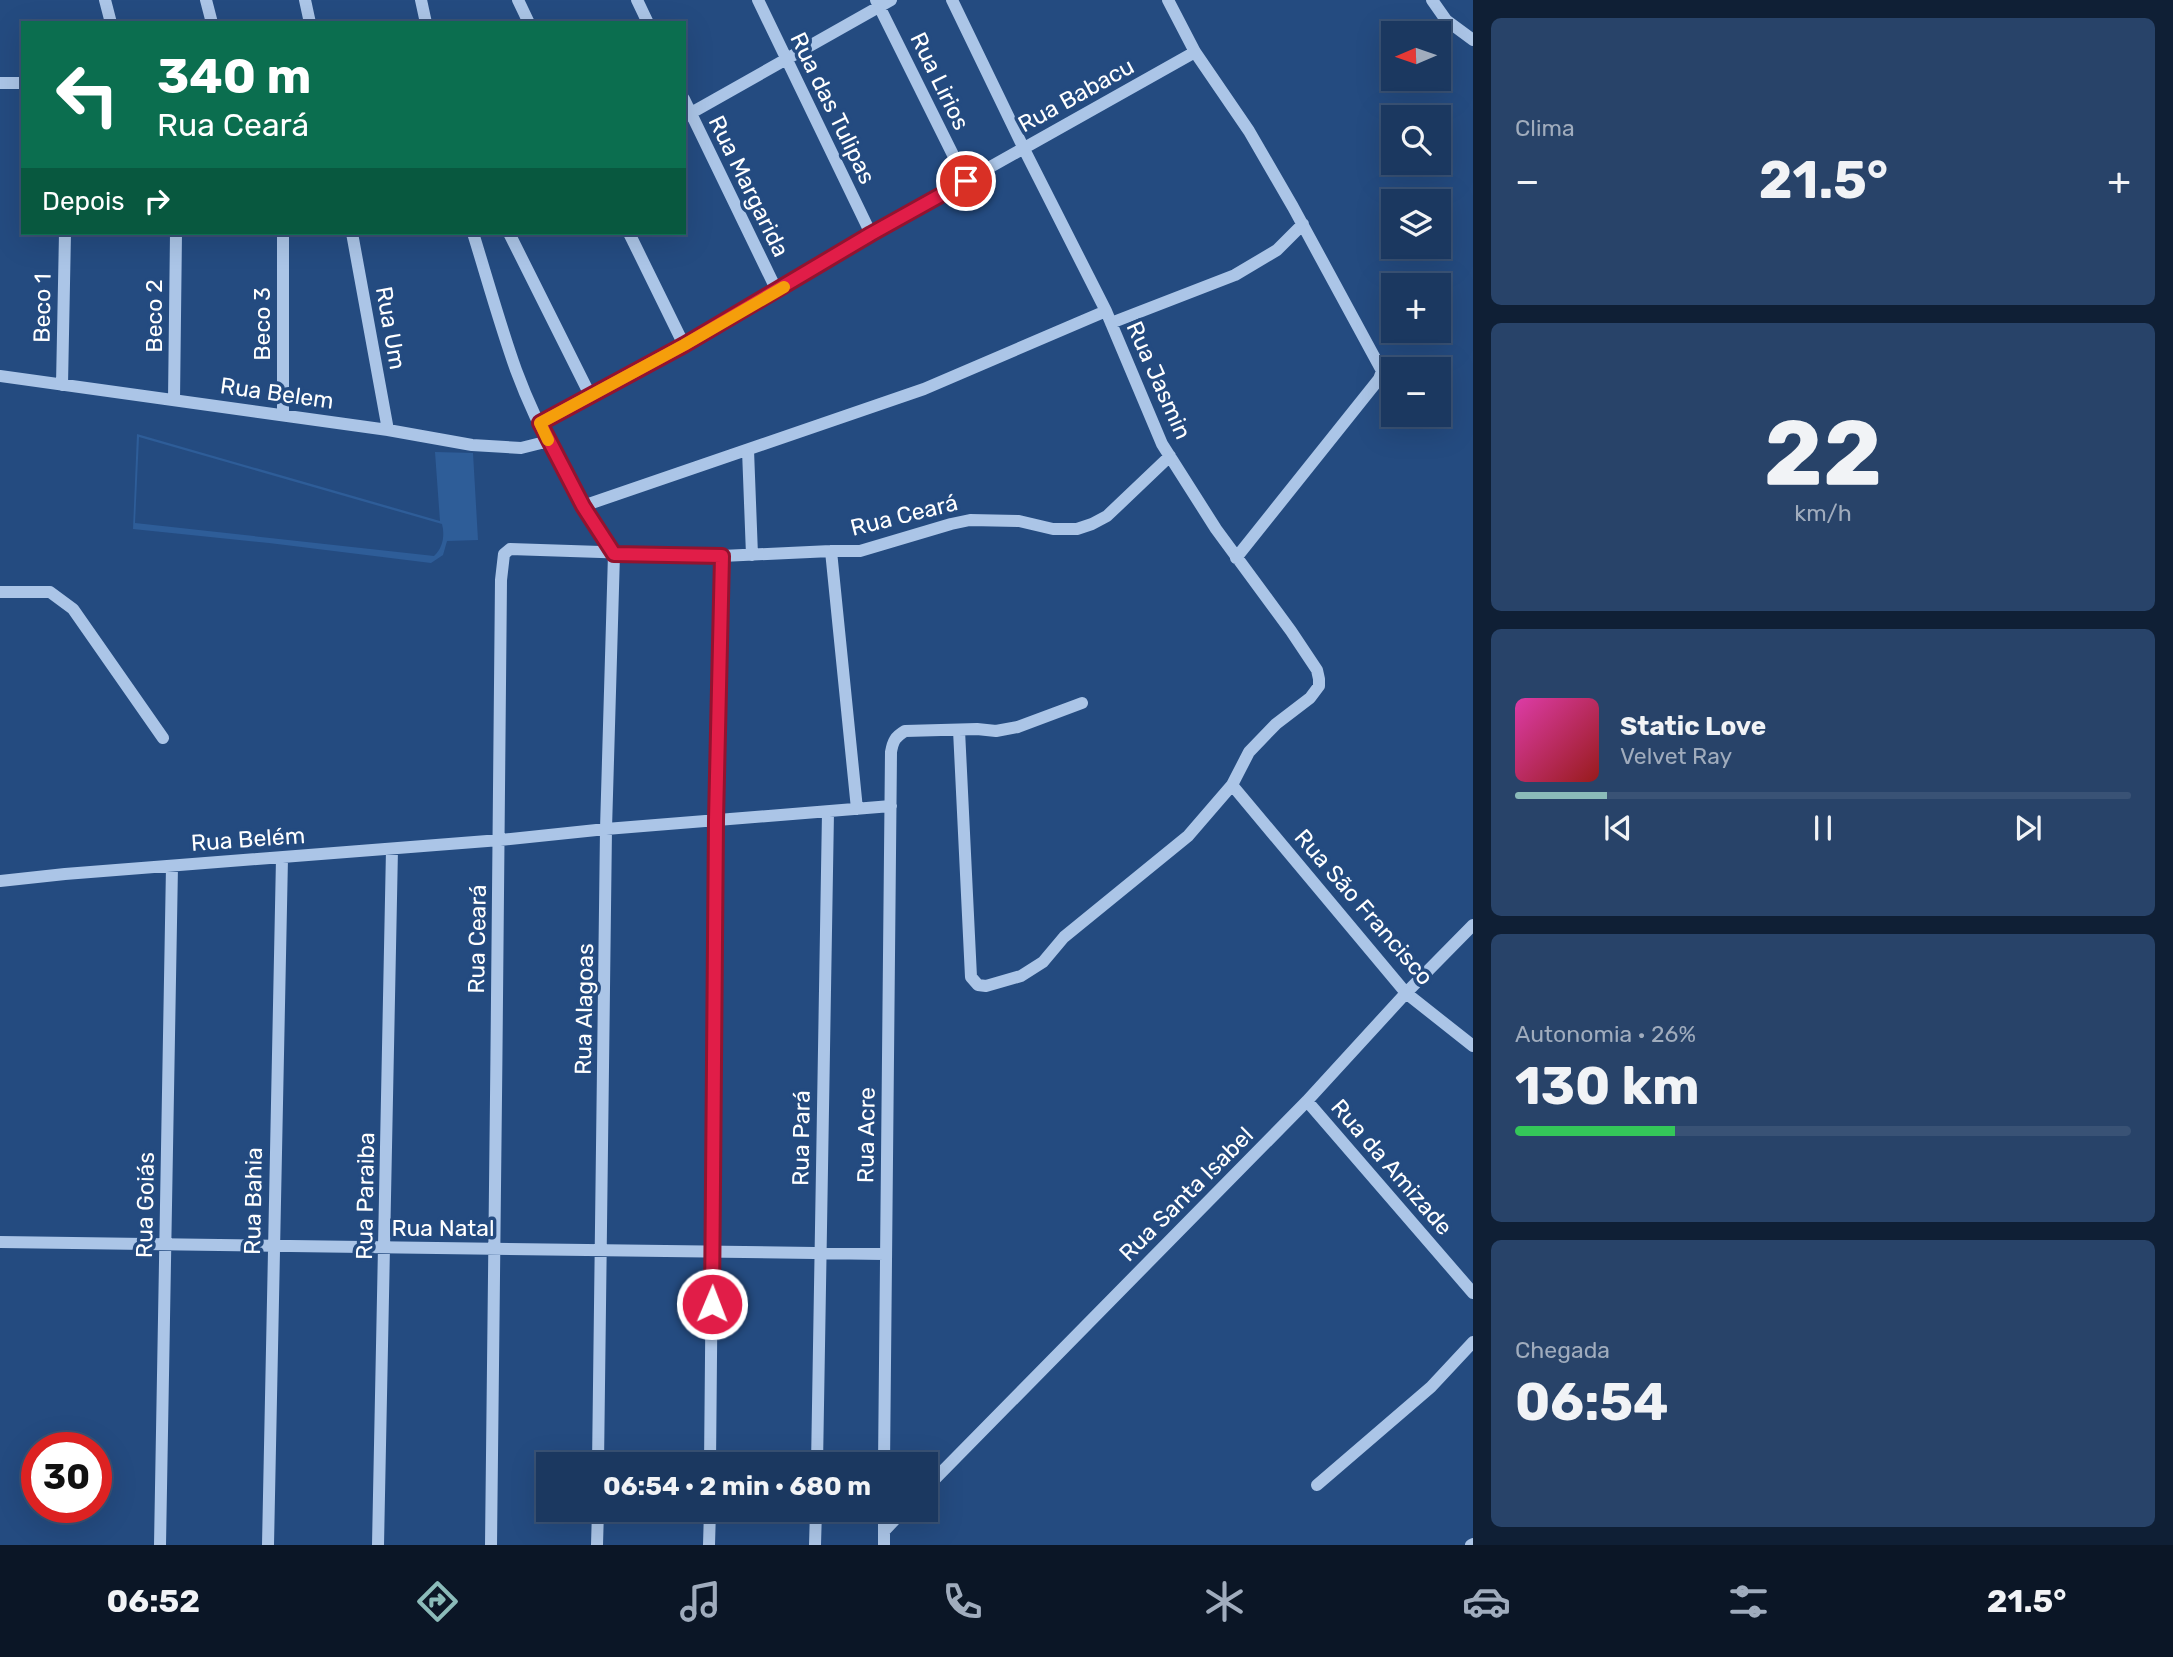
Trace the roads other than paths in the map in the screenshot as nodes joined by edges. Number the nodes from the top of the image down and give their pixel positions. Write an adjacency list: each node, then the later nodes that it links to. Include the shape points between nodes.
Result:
1 (105, 0): 13 (street)
2 (206, 0): 14 (street)
3 (305, 0): 15 (street)
4 (421, 0): 16 (street)
5 (518, 0): 17 (street)
6 (637, 0): 18 (street)
7 (758, 0): 21 (street, Rua das Tulipas)
8 (891, 0): 12 (street)
9 (952, 0): 25 (street, Rua Jasmin)
10 (1168, 0): 20 (street)
11 (1432, 0): 19 (street, via 1446,20)
12 (878, 4): 21 (street); 26 (street, Rua Lirios)
13 (110, 21)
14 (211, 21)
15 (310, 21)
16 (426, 21)
17 (528, 21)
18 (647, 21)
19 (1473, 40)
20 (1195, 52): 25 (street, Rua Babacu); 27 (street, via 1249,131)
21 (787, 60): 24 (street); 28 (street, Rua das Tulipas)
22 (0, 83): 23 (street)
23 (21, 83)
24 (688, 115): 36 (street, Rua Margarida)
25 (1024, 149): 26 (street, Rua Babacu); 37 (street, Rua Jasmin)
26 (966, 181): 28 (street, Rua Babacu)
27 (1303, 224): 37 (street, via 1278,250 1235,275); 54 (street, via 1382,371)
28 (871, 234): 36 (street, Rua Babacu)
29 (65, 235): 40 (street, Beco 1)
30 (176, 235): 42 (street, Beco 2)
31 (283, 235): 43 (street, Beco 3)
32 (352, 235): 45 (street, Rua Um)
33 (474, 235): 44 (street, via 516,371)
34 (510, 235): 41 (street)
35 (630, 235): 38 (street)
36 (777, 291): 38 (street, Rua Babacu)
37 (1109, 317): 47 (street); 48 (street, Rua Jasmin)
38 (684, 345): 41 (street, Rua Babacu)
39 (0, 376): 40 (street, Rua Belem)
40 (62, 384): 42 (street, Rua Belem)
41 (590, 395): 44 (street, Rua Babacu)
42 (174, 400): 43 (street, Rua Belem)
43 (283, 415): 45 (street, Rua Belem)
44 (540, 423): 46 (street)
45 (388, 430): 46 (street, Rua Belem, via 472,445 521,447)
46 (549, 441): 49 (street)
47 (748, 450): 49 (street); 52 (street)
48 (1170, 456): 50 (street, Rua Ceará, via 1107,516 1077,529 970,520 860,551); 54 (street, Rua Jasmin)
49 (583, 506): 51 (street)
50 (831, 551): 52 (street, Rua Ceará); 61 (street)
51 (614, 554): 53 (street, Rua Ceará); 64 (street, Rua Alagoas); 65 (street, Rua Ceará, via 510,550 504,554)
52 (752, 555): 53 (street, Rua Ceará)
53 (722, 556): 63 (street)
54 (1237, 558): 59 (street, Rua Jasmin, via 1320,679 1310,698 1249,752)
55 (0, 592): 58 (street, via 50,592 73,609)
56 (1082, 703): 57 (street, via 1018,727)
57 (959, 730): 59 (street, via 971,977 978,985 1021,976 1043,962 1064,936 1188,836); 60 (street, Rua Acre, via 897,736 891,752)
58 (163, 738)
59 (1232, 785): 71 (street, Rua São Francisco)
60 (891, 806): 61 (street, Rua Belém); 82 (street, Rua Acre)
61 (857, 810): 62 (street, Rua Belém)
62 (828, 812): 63 (street, Rua Belém); 81 (street, Rua Pará)
63 (716, 820): 64 (street, Rua Belém); 79 (street)
64 (606, 829): 65 (street, Rua Belém); 80 (street, Rua Alagoas)
65 (500, 840): 66 (street, Rua Belém); 78 (street, Rua Ceará)
66 (392, 849): 67 (street, Rua Belém); 77 (street, Rua Paraiba)
67 (282, 858): 68 (street, Rua Belém); 76 (street, Rua Bahia)
68 (172, 866): 69 (street, Rua Belém); 75 (street, Rua Goiás)
69 (0, 881)
70 (1473, 925): 71 (street, Rua Santa Isabel)
71 (1406, 993): 72 (street, Rua São Francisco); 73 (street, Rua Santa Isabel)
72 (1473, 1046)
73 (1307, 1101): 83 (street, Rua da Amizade); 89 (street, Rua Santa Isabel)
74 (0, 1242): 75 (street, Rua Natal)
75 (165, 1244): 76 (street, Rua Natal); 97 (street, Rua Goiás)
76 (273, 1247): 77 (street, Rua Natal); 98 (street, Rua Bahia)
77 (385, 1248): 78 (street, Rua Natal); 99 (street, Rua Paraiba)
78 (492, 1249): 80 (street, Rua Natal); 100 (street, Rua Ceará)
79 (713, 1251): 80 (street, Rua Natal); 81 (street, Rua Natal); 86 (street)
80 (602, 1252): 85 (street, Rua Alagoas)
81 (819, 1253): 82 (street, Rua Natal); 87 (street, Rua Pará)
82 (885, 1254): 88 (street, Rua Acre)
83 (1473, 1293)
84 (1473, 1342): 90 (street, via 1431,1387)
85 (598, 1452)
86 (710, 1452)
87 (817, 1452)
88 (884, 1452)
89 (938, 1477)
90 (1317, 1485)
91 (597, 1522): 101 (street)
92 (710, 1522): 102 (street)
93 (816, 1522): 103 (street)
94 (884, 1522): 96 (street)
95 (893, 1522): 96 (street)
96 (884, 1531): 104 (street)
97 (160, 1545)
98 (268, 1545)
99 (378, 1545)
100 (491, 1545)
101 (597, 1545)
102 (709, 1545)
103 (816, 1545)
104 (884, 1545)

